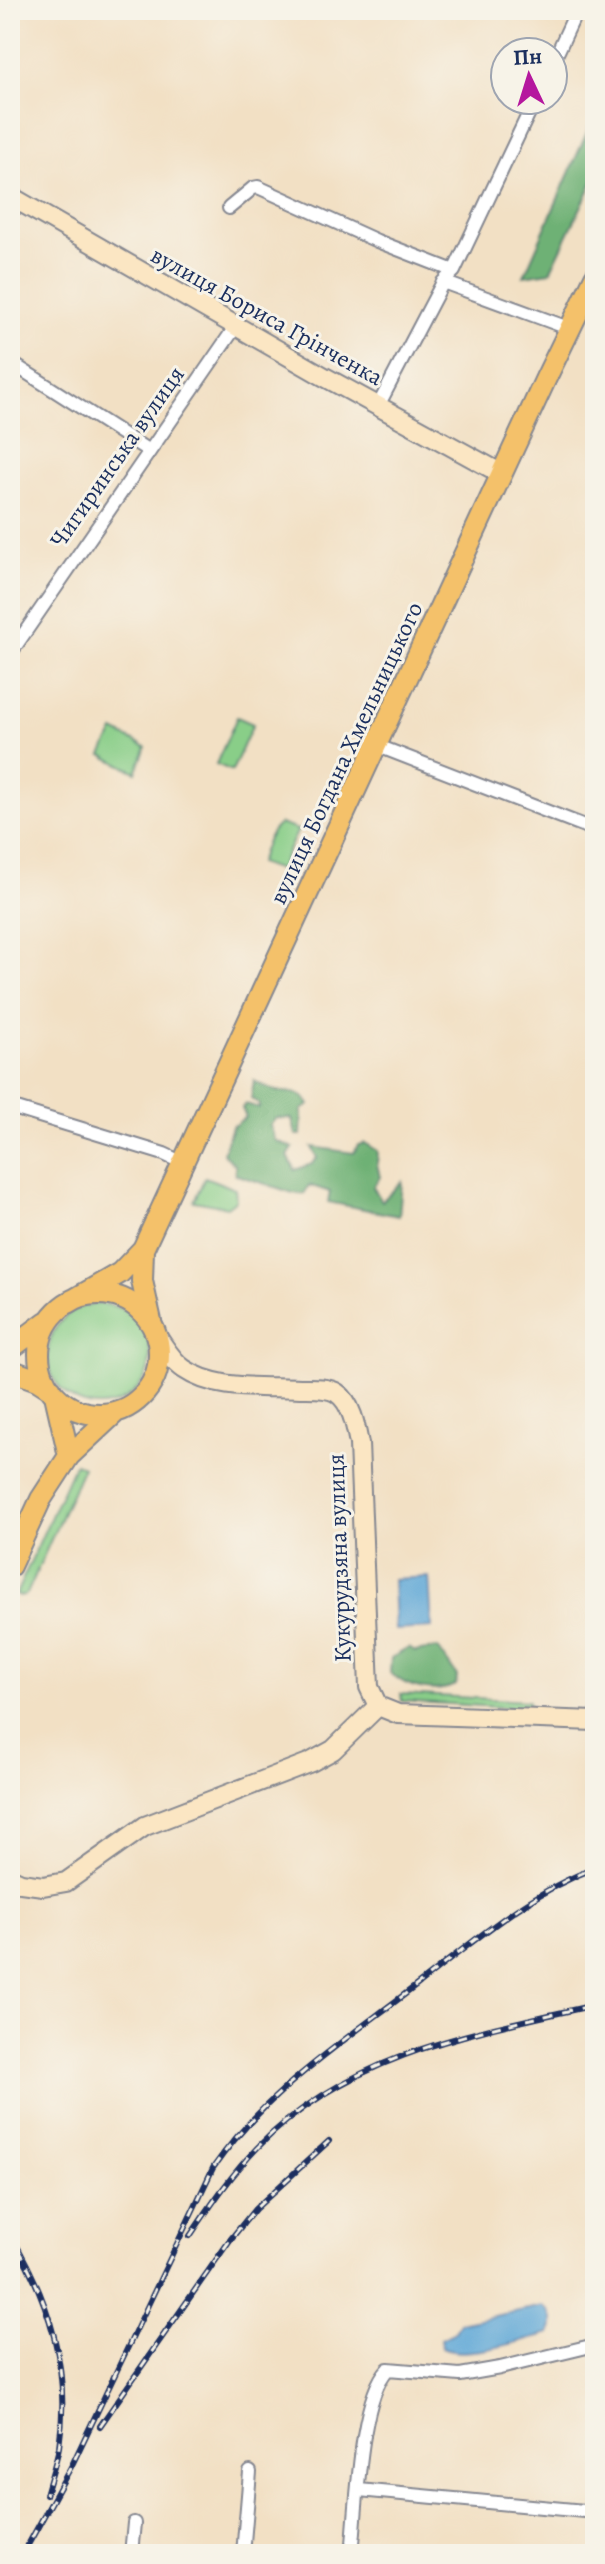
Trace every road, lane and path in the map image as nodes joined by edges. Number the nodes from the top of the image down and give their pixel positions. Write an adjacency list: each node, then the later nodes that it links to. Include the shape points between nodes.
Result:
1 (577, 10): 2 (street)
2 (565, 36)
3 (527, 116): 6 (street)
4 (10, 196): 9 (main road, вулиця Бориса Грінченка)
5 (229, 208): 6 (street, via 258,187)
6 (454, 271): 8 (street)
7 (595, 277): 10 (main road, вулиця Богдана Хмельницького)
8 (443, 282): 10 (street); 12 (street)
9 (236, 326): 12 (main road, вулиця Бориса Грінченка); 13 (street, Чигиринська вулиця)
10 (571, 329): 14 (main road, вулиця Богдана Хмельницького)
11 (10, 362): 13 (street)
12 (378, 406): 14 (main road, вулиця Бориса Грінченка)
13 (149, 451): 15 (street, Чигиринська вулиця)
14 (502, 474): 16 (main road, вулиця Богдана Хмельницького)
15 (10, 654)
16 (378, 746): 17 (street); 19 (main road, вулиця Богдана Хмельницького)
17 (595, 830)
18 (10, 1107): 19 (street)
19 (183, 1163): 20 (main road, вулиця Богдана Хмельницького)
20 (143, 1250): 21 (main road, вулиця Богдана Хмельницького, via 113,1278); 22 (main road, вулиця Богдана Хмельницького, via 142,1281)
21 (60, 1310): 22 (main road, via 94,1295 122,1299); 23 (main road, вулиця Богдана Хмельницького); 25 (main road, via 39,1353)
22 (154, 1331): 26 (main road, via 159,1349 154,1377 137,1400); 29 (main road, Кукурудзяна вулиця, via 182,1368 202,1378 320,1389 336,1393 345,1403 359,1444 369,1687)
23 (10, 1349)
24 (10, 1370): 25 (main road)
25 (53, 1392): 26 (main road, via 77,1410); 27 (main road)
26 (117, 1411): 27 (main road)
27 (69, 1456): 28 (main road, via 41,1499)
28 (10, 1566)
29 (378, 1706): 30 (main road, via 398,1714); 31 (main road, via 333,1750 145,1826 66,1882 43,1886)
30 (595, 1721)
31 (10, 1878)
32 (595, 2345): 34 (street, via 460,2375 388,2369 378,2379 367,2410)
33 (250, 2472): 38 (street)
34 (359, 2490): 35 (street); 39 (street)
35 (595, 2512)
36 (134, 2523): 37 (street)
37 (131, 2554)
38 (243, 2554)
39 (352, 2554)

